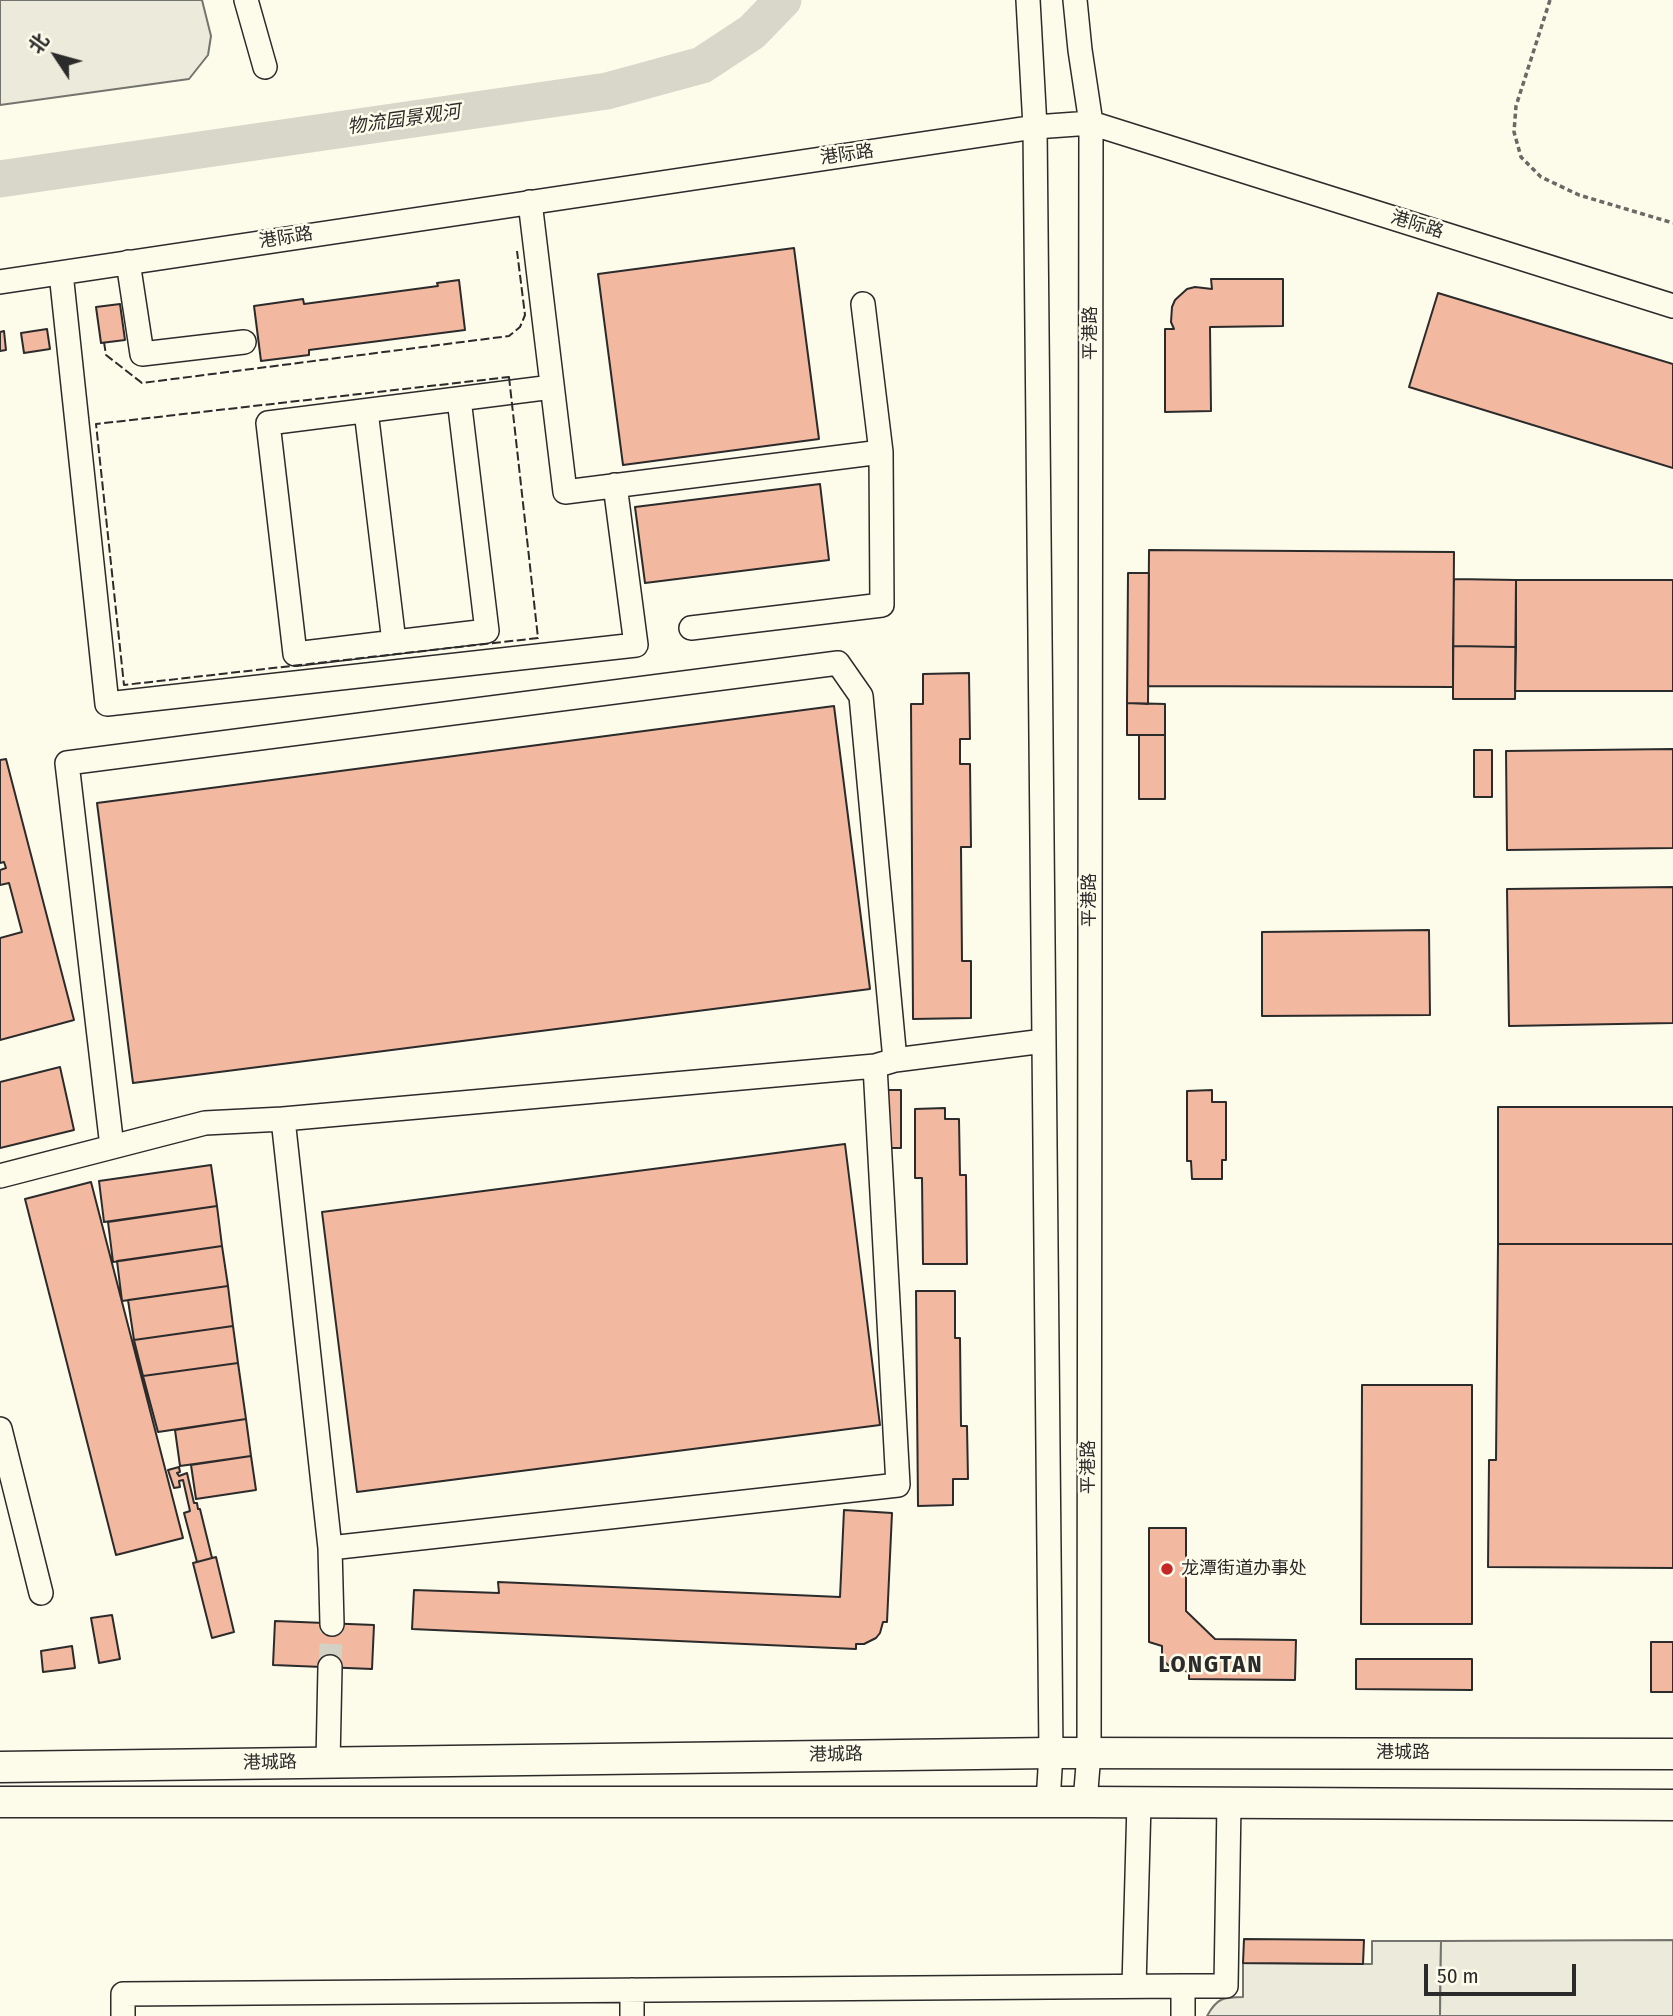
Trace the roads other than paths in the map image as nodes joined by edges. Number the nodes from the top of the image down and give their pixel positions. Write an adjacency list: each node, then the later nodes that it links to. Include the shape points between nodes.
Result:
1 (1028, 0): 6 (street)
2 (1075, 0): 5 (street, 平港路)
3 (249, 1): 4 (street)
4 (265, 67)
5 (1091, 123): 6 (street, 港际路); 12 (street, 港际路); 32 (street, 平港路)
6 (1035, 127): 7 (street, 港际路); 21 (street)
7 (530, 202): 8 (street, 港际路); 14 (street)
8 (128, 262): 9 (street, 港际路); 13 (street, via 142,354)
9 (61, 273): 10 (street, 港际路); 18 (street, via 107,704 636,645)
10 (0, 282)
11 (863, 304): 17 (street)
12 (1673, 306)
13 (244, 342)
14 (552, 387): 15 (street); 18 (street, via 565,492)
15 (459, 399): 16 (street); 20 (street, via 487,631)
16 (366, 411): 20 (street); 20 (street, via 268,423 295,654)
17 (881, 452): 18 (street); 19 (street, via 882,605)
18 (615, 485)
19 (691, 628)
20 (394, 642)
21 (1044, 1041): 22 (street); 31 (street)
22 (885, 1063): 23 (street); 24 (street, via 861,696 838,663 67,763); 27 (street, via 898,1485)
23 (283, 1119): 24 (street, via 205,1124); 27 (street)
24 (112, 1147): 25 (street)
25 (0, 1176)
26 (0, 1429): 28 (street)
27 (330, 1548): 29 (street)
28 (41, 1593)
29 (332, 1623)
30 (330, 1667): 34 (street)
31 (1051, 1753): 32 (main road, 港城路); 34 (main road, 港城路); 37 (street)
32 (1089, 1753): 33 (main road, 港城路); 38 (street, 平港路)
33 (1673, 1754)
34 (328, 1762): 35 (main road, 港城路)
35 (0, 1767)
36 (0, 1802): 37 (main road)
37 (1048, 1802): 38 (main road)
38 (1085, 1802): 39 (main road)
39 (1139, 1803): 40 (main road); 42 (street)
40 (1230, 1803): 41 (main road); 43 (street, via 1226,1986)
41 (1673, 1805)
42 (1134, 1986): 43 (street); 44 (street)
43 (1183, 1986): 47 (street)
44 (632, 1990): 45 (street, via 123,1994); 46 (street)
45 (123, 2016)
46 (632, 2016)
47 (1183, 2016)

